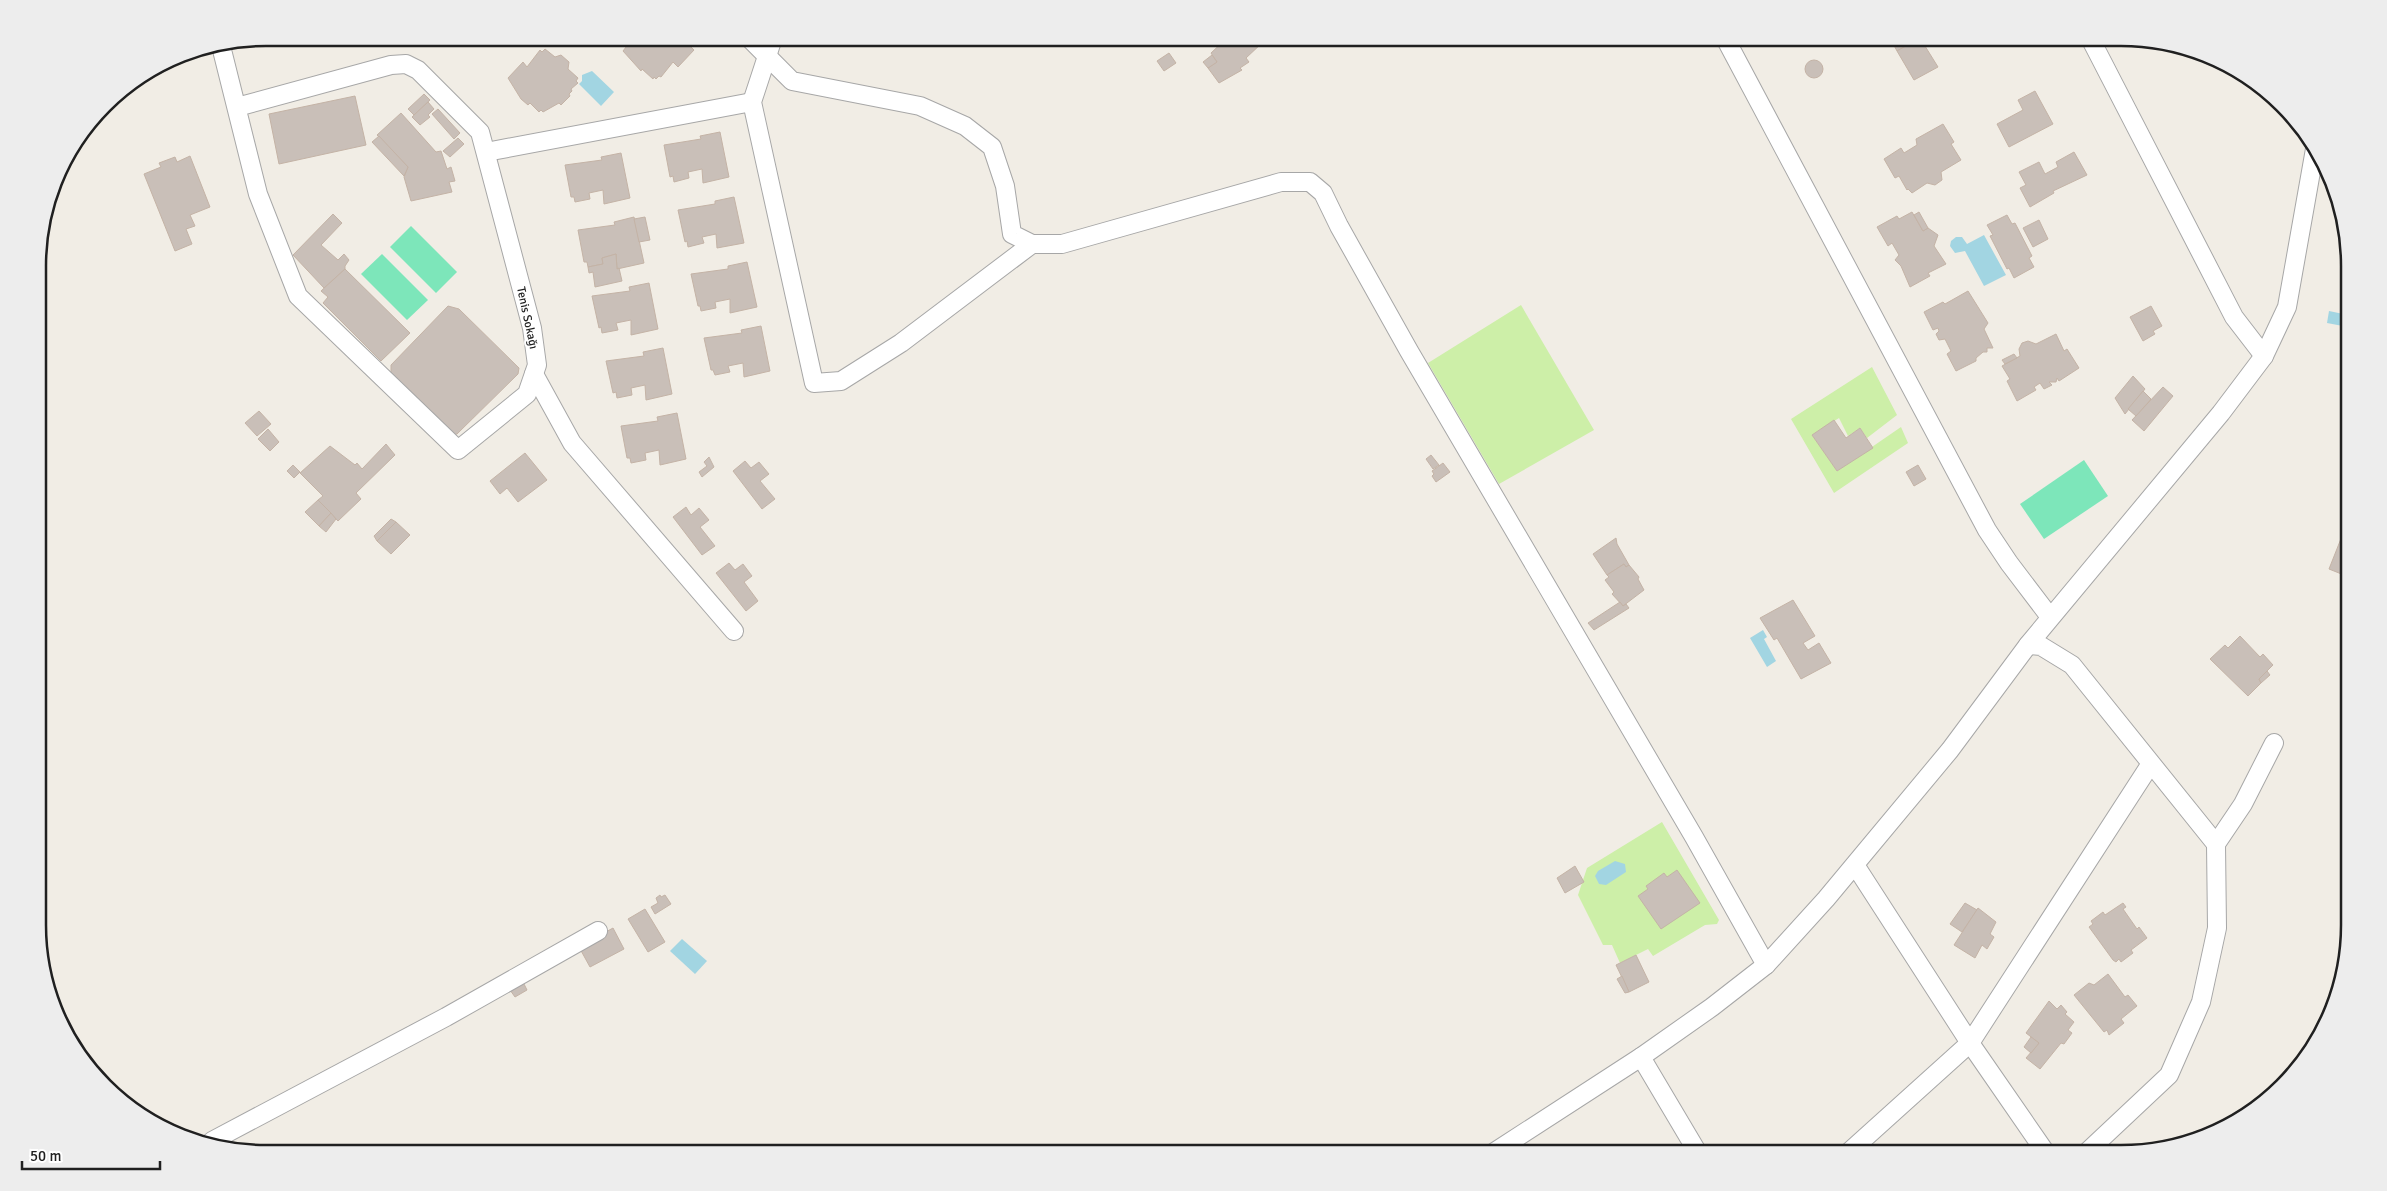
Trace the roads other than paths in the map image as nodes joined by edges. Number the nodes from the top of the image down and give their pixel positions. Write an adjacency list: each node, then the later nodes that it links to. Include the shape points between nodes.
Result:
1 (758, 46): 6 (street)
2 (770, 46): 6 (street)
3 (1729, 46): 14 (street, via 1987,530)
4 (2094, 46): 12 (street, via 2234,318)
5 (222, 50): 8 (street, Tenis Sokağı)
6 (767, 54): 7 (street); 11 (street, via 792,81 920,106 965,126 992,146 1005,186 1012,234)
7 (752, 102): 9 (street); 11 (street, via 814,383 841,381 901,344)
8 (237, 108): 9 (street, Tenis Sokağı, via 391,65 406,64 418,70 474,124); 13 (street, Tenis Sokağı, via 258,194 298,296 458,450 527,394)
9 (486, 152): 13 (street, Tenis Sokağı, via 532,328 537,365)
10 (2313, 160): 12 (street, via 2287,307)
11 (1032, 244): 22 (street, via 1062,244 1281,182 1310,182 1323,192 1409,351 1694,836)
12 (2264, 356): 14 (street, via 2221,413)
13 (534, 374): 15 (street, via 572,443)
14 (2050, 617): 16 (street)
15 (734, 631)
16 (2028, 645): 18 (street, via 2041,646 2072,665); 20 (street, via 1950,750)
17 (2274, 743): 19 (street, via 2243,804)
18 (2150, 765): 19 (street); 23 (street)
19 (2216, 844): 30 (street, via 2217,928 2201,1002 2169,1075)
20 (1855, 865): 22 (street); 23 (street)
21 (598, 931): 25 (street, via 446,1017)
22 (1766, 965): 24 (street)
23 (1970, 1043): 28 (street); 29 (street)
24 (1641, 1057): 26 (street); 27 (street)
25 (216, 1139)
26 (1506, 1145)
27 (1693, 1145)
28 (1857, 1145)
29 (2040, 1145)
30 (2095, 1145)

